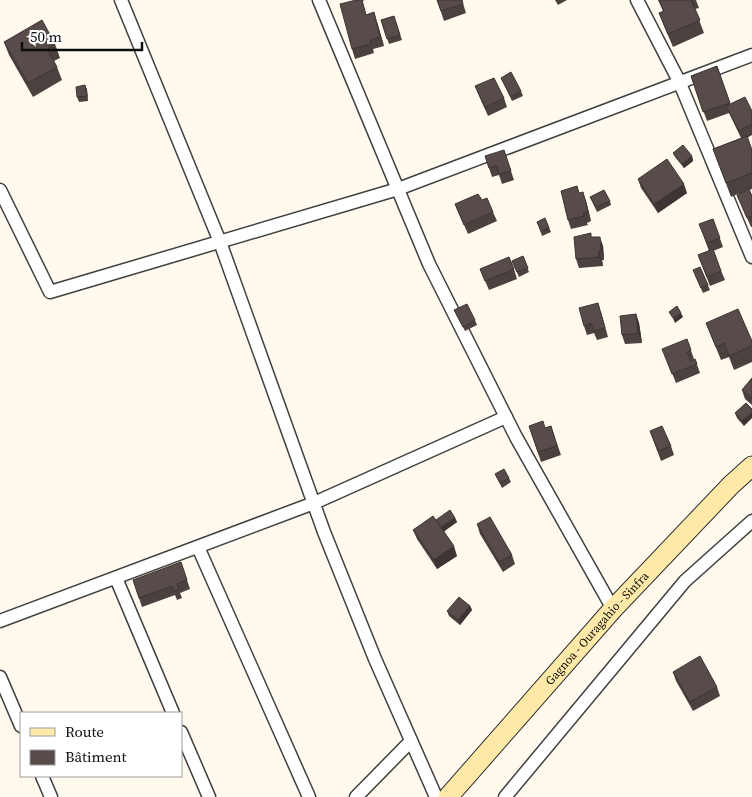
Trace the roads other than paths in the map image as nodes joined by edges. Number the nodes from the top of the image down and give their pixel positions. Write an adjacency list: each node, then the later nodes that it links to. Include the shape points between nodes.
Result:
1 (121, 0): 8 (street)
2 (319, 0): 6 (street)
3 (637, 0): 5 (street)
4 (752, 54): 5 (street)
5 (679, 81): 6 (street); 9 (street)
6 (398, 189): 8 (street); 10 (street, via 429,264)
7 (0, 190): 8 (street, via 50,292)
8 (220, 242): 12 (street)
9 (752, 257)
10 (506, 418): 12 (street); 16 (street)
11 (752, 466): 16 (main road, Gagnoa - Ouragahio - Sinfra)
12 (314, 503): 14 (street); 22 (street)
13 (752, 521): 30 (street, via 685,581)
14 (198, 547): 15 (street); 26 (street)
15 (116, 578): 17 (street); 19 (street)
16 (613, 609): 29 (main road, Gagnoa - Ouragahio - Sinfra)
17 (0, 621)
18 (0, 676): 20 (street)
19 (173, 712)
20 (20, 724)
21 (182, 734): 25 (street)
22 (411, 741): 27 (street); 28 (street)
23 (42, 777): 24 (street)
24 (51, 797)
25 (209, 797)
26 (309, 797)
27 (356, 797)
28 (436, 797)
29 (448, 797)
30 (505, 797)

